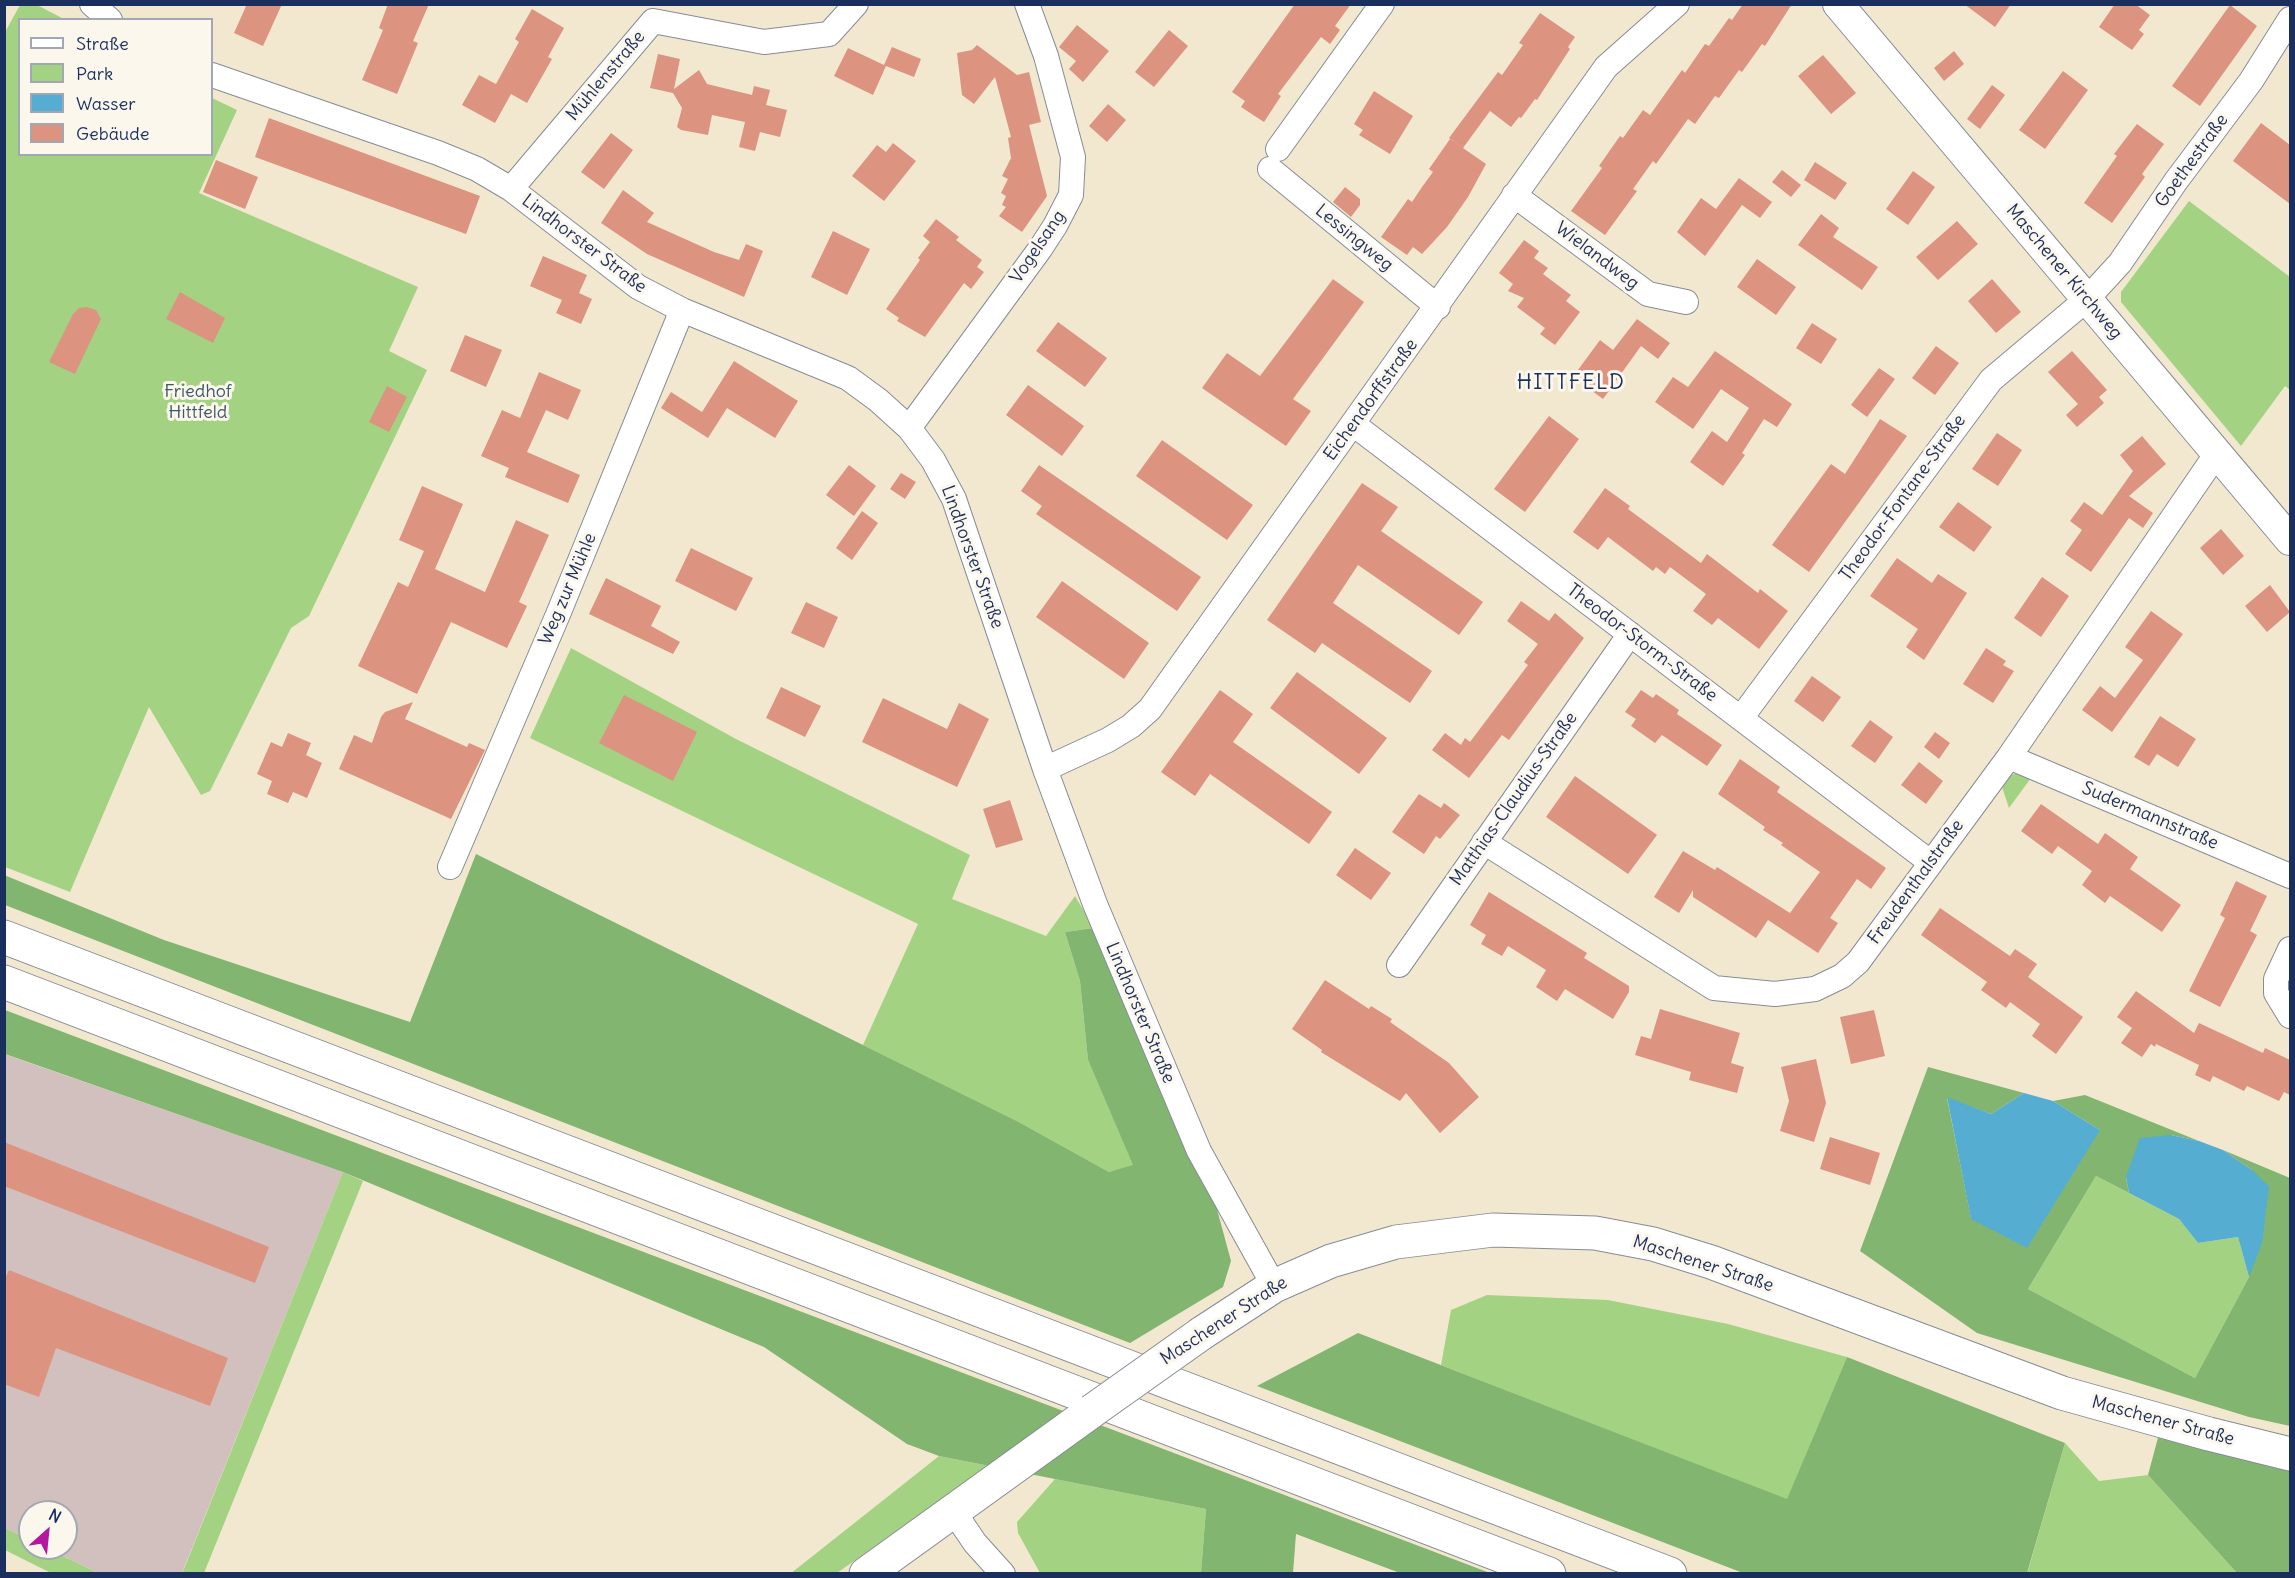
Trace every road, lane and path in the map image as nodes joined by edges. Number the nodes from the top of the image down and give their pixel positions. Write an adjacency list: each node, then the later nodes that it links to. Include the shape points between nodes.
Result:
1 (92, 4): 7 (street)
2 (856, 4): 10 (street, Mühlenstraße, via 828,34 764,42 653,21)
3 (1027, 4): 17 (street, Vogelsang, via 1046,56 1073,157 1071,195 1055,226)
4 (1382, 4): 14 (street, Lessingweg, via 1274,159)
5 (1677, 4): 11 (street, Eichendorffstraße, via 1606,68)
6 (1838, 4): 12 (street, Maschener Kirchweg)
7 (108, 18)
8 (2290, 19): 12 (street, Goethestraße, via 2251,81 2120,263)
9 (213, 75): 10 (street, Lindhorster Straße, via 438,153)
10 (511, 189): 15 (street, Lindhorster Straße, via 638,286)
11 (1514, 195): 13 (street, Wielandweg, via 1648,294); 14 (street, Eichendorffstraße)
12 (2087, 299): 18 (street, Maschener Kirchweg); 21 (street, Theodor-Fontane-Straße, via 1991,380)
13 (1686, 302)
14 (1438, 307): 16 (street, Eichendorffstraße)
15 (682, 310): 17 (street, Lindhorster Straße, via 848,378); 26 (street, Weg zur Mühle, via 572,582)
16 (1353, 424): 20 (street, Theodor-Storm-Straße); 23 (street, Eichendorffstraße, via 1150,709 1108,740)
17 (909, 428): 23 (street, Lindhorster Straße, via 933,460 954,499)
18 (2217, 453): 19 (street, Maschener Kirchweg); 22 (street, Freudenthalstraße)
19 (2290, 540)
20 (1630, 634): 21 (street, Theodor-Storm-Straße); 24 (street, Matthias-Claudius-Straße)
21 (1741, 718): 25 (street, Theodor-Storm-Straße)
22 (2008, 757): 25 (street, Freudenthalstraße); 27 (street, Sudermannstraße)
23 (1045, 770): 33 (street, Lindhorster Straße, via 1095,904 1199,1151)
24 (1484, 842): 25 (street, Freudenthalstraße, via 1714,988 1775,994 1815,989 1842,976 1858,962); 30 (street, Matthias-Claudius-Straße)
25 (1930, 862)
26 (450, 867)
27 (2290, 876)
28 (4, 938): 39 (main road)
29 (2290, 949): 32 (street, via 2276,979 2276,993)
30 (1399, 964)
31 (4, 982): 38 (main road)
32 (2290, 1016)
33 (1274, 1286): 34 (main road, Maschener Straße, via 1353,1253 1406,1240 1492,1230 1595,1233 1653,1244 1711,1262 2062,1393); 35 (main road, Maschener Straße, bridge, via 1202,1333)
34 (2290, 1454)
35 (954, 1512): 36 (main road, Maschener Straße); 37 (street)
36 (866, 1574)
37 (1003, 1574)
38 (1549, 1574)
39 (1670, 1574)

